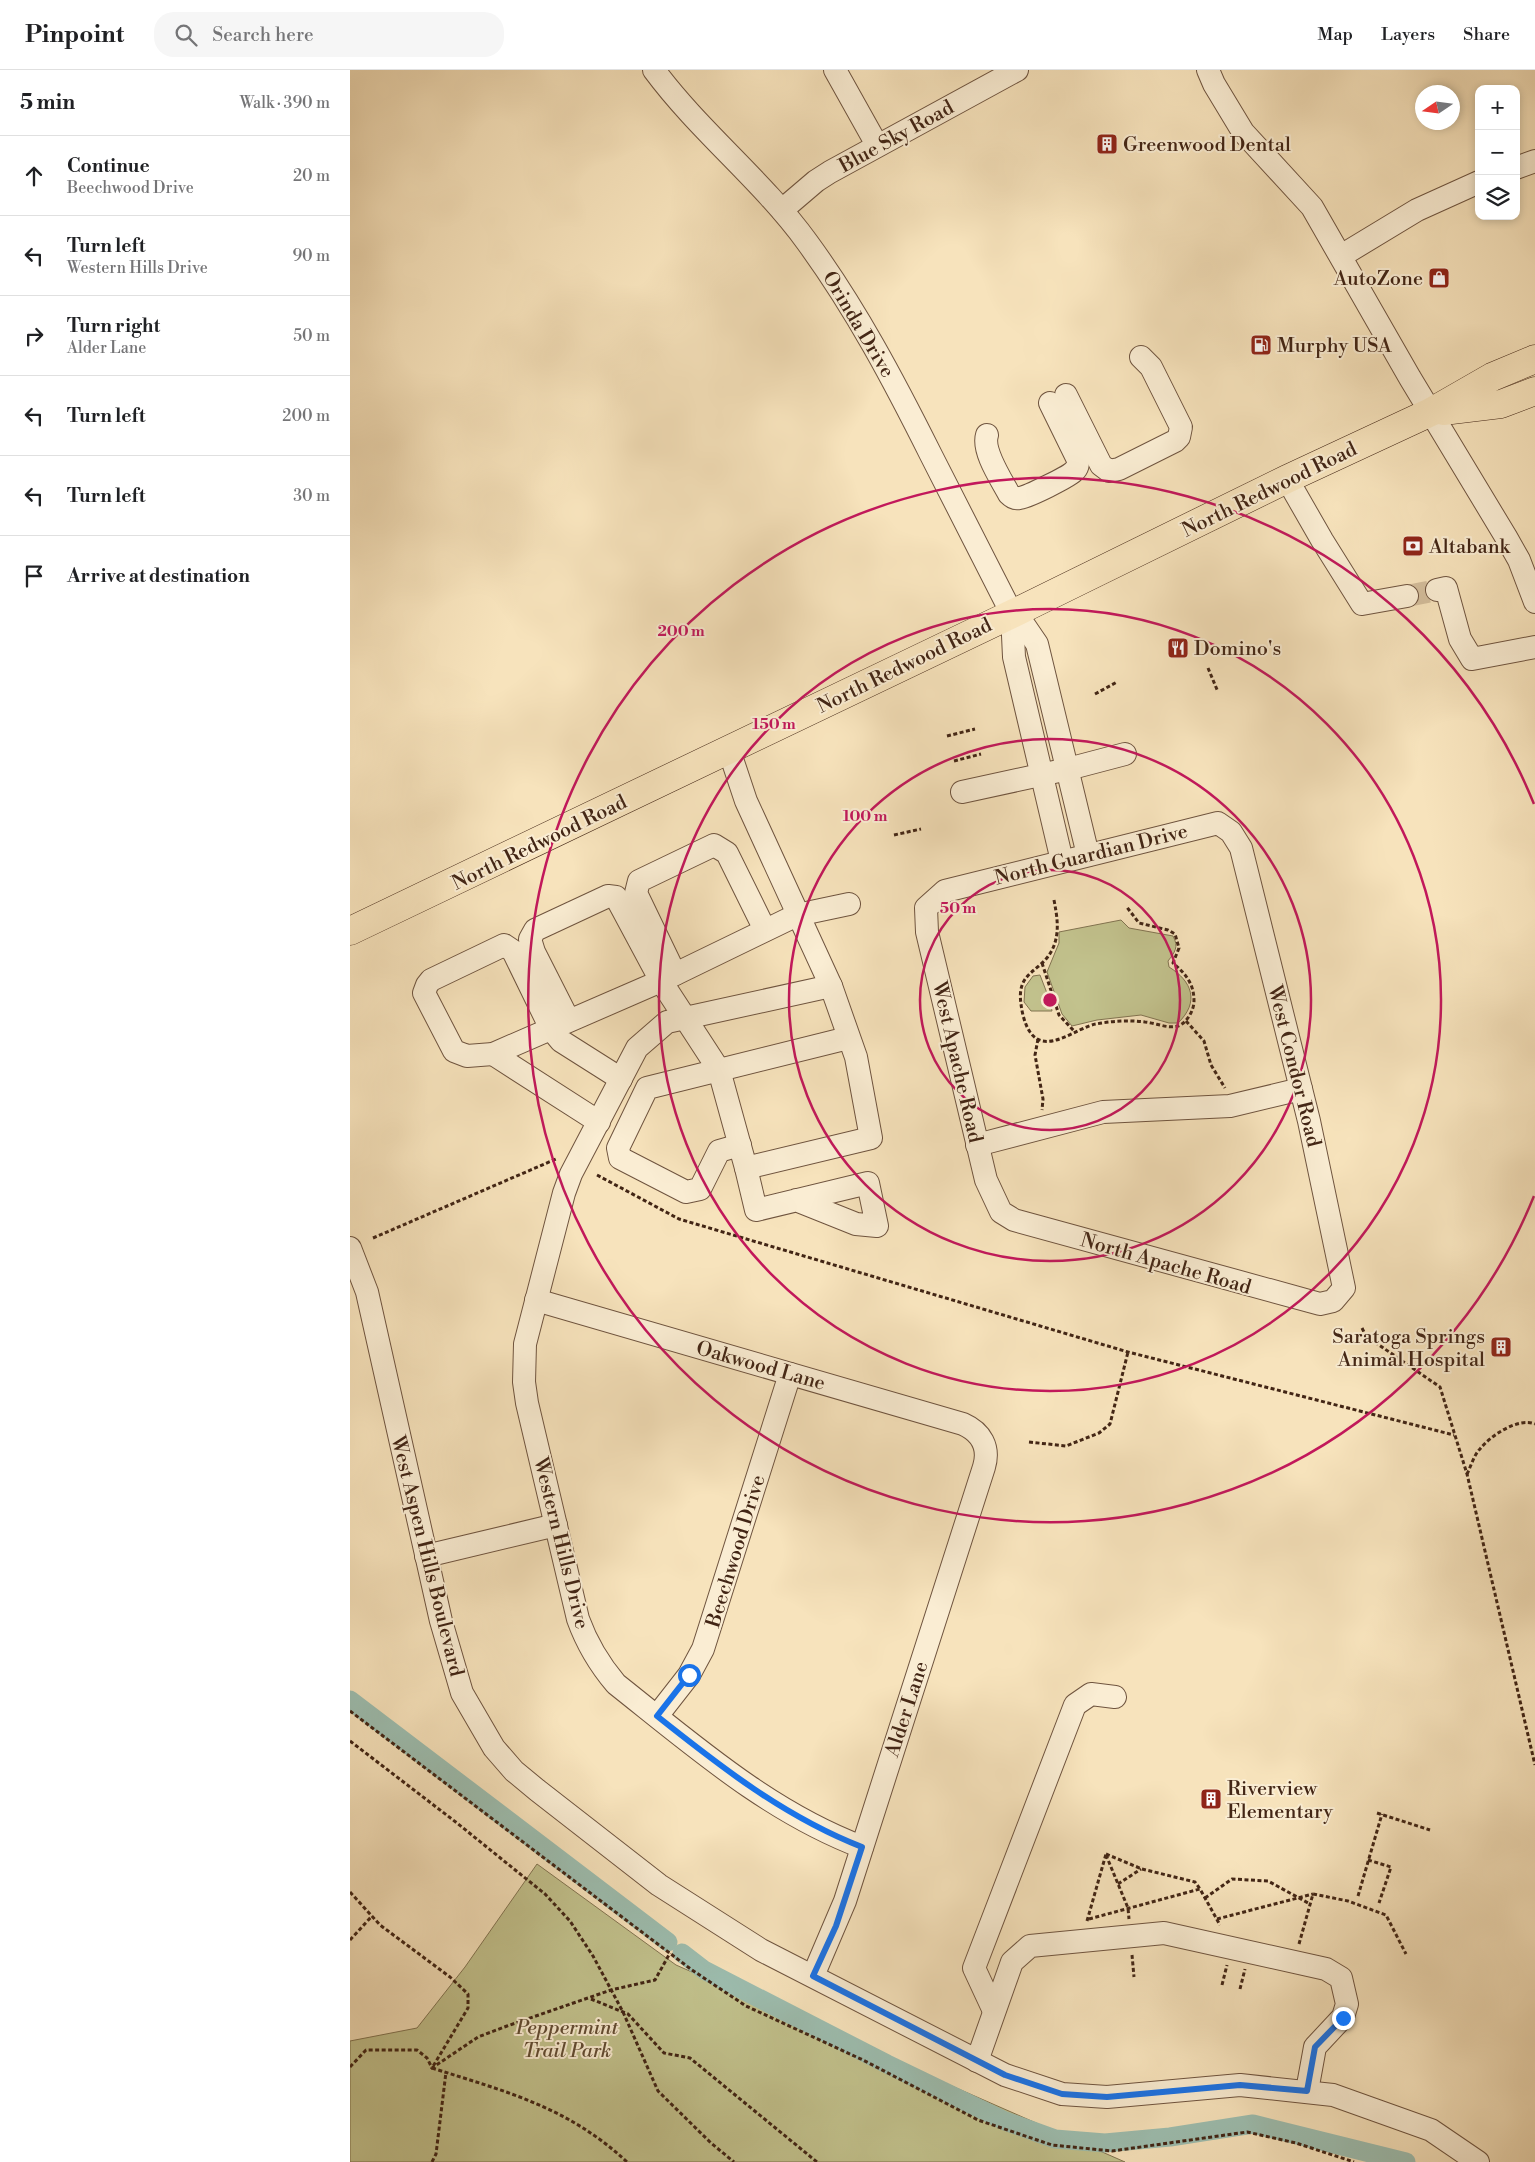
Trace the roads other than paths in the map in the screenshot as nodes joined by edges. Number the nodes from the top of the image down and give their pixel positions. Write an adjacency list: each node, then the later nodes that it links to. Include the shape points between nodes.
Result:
1 (654, 70): 10 (street, Orinda Drive, via 686,110)
2 (835, 70): 6 (street)
3 (1017, 70): 5 (street, Blue Sky Road)
4 (1208, 70): 11 (street, via 1243,132 1312,207)
5 (991, 76): 6 (street, Blue Sky Road)
6 (877, 145): 10 (street, Blue Sky Road, via 816,181)
7 (1535, 161): 8 (street)
8 (1520, 167)
9 (1475, 184): 11 (street, via 1417,210)
10 (782, 210): 21 (street, Orinda Drive, via 832,276 865,328)
11 (1341, 256): 15 (street)
12 (1141, 356): 16 (street, via 1151,367 1180,427 1175,441 1109,471 1101,466 1058,399 1078,465 1072,473 1025,497 1016,498 1012,497 988,451)
13 (1535, 359): 15 (main road, via 1492,377)
14 (1535, 391): 15 (main road, via 1501,404)
15 (1431, 412): 17 (main road, North Redwood Road); 20 (street, via 1506,536)
16 (987, 435)
17 (1288, 479): 19 (street, via 1362,604); 21 (main road, North Redwood Road)
18 (1437, 590): 22 (street, via 1446,588 1460,639 1472,659)
19 (1407, 596)
20 (1535, 602)
21 (1012, 614): 23 (main road, North Redwood Road); 25 (street, via 1022,622 1037,644); 26 (street, via 1014,657)
22 (1535, 647)
23 (729, 750): 33 (street, via 746,801); 35 (main road, North Redwood Road)
24 (1125, 754): 25 (street)
25 (1068, 770): 26 (street); 29 (street)
26 (1042, 774): 27 (street); 30 (street)
27 (962, 792)
28 (1232, 832): 29 (street, North Guardian Drive, via 1218,823); 44 (street, West Condor Road, via 1241,848)
29 (1088, 854): 30 (street, North Guardian Drive)
30 (1062, 861): 32 (street, North Guardian Drive, via 945,891)
31 (849, 904): 33 (street)
32 (926, 908): 47 (street, West Apache Road, via 927,932)
33 (797, 915): 34 (street); 37 (street)
34 (765, 930): 36 (street); 36 (street, via 727,853 714,845 639,881 636,893)
35 (350, 931)
36 (668, 978): 38 (street); 39 (street); 39 (street, via 622,904 616,897 608,896 535,930 530,939)
37 (830, 986): 38 (street, Western Hills Drive); 40 (street)
38 (684, 1018): 42 (street); 43 (street, Western Hills Drive, via 667,1022 637,1048)
39 (560, 1025): 41 (street); 41 (street, via 513,951 504,945 431,980 424,993 454,1051 467,1056); 43 (street, via 561,1041)
40 (848, 1038): 42 (street); 48 (street, via 856,1057 871,1138)
41 (494, 1054): 45 (street)
42 (719, 1070): 46 (street); 46 (street, via 647,1088 618,1148 620,1158 686,1192 700,1189 719,1151)
43 (621, 1079): 45 (street, Western Hills Drive)
44 (1301, 1089): 47 (street, via 1230,1106 1103,1112); 53 (street, West Condor Road, via 1344,1288)
45 (599, 1122): 52 (street, Western Hills Drive, via 568,1161 564,1193)
46 (740, 1145): 48 (street)
47 (977, 1145): 50 (street, West Apache Road, via 986,1180)
48 (746, 1168): 49 (street, via 756,1210)
49 (796, 1200)
50 (1001, 1212): 53 (street, North Apache Road, via 1014,1220 1304,1301 1320,1304)
51 (350, 1248): 57 (street, West Aspen Hills Boulevard, via 367,1292)
52 (536, 1300): 54 (street, Oakwood Lane); 56 (street, Western Hills Drive, via 525,1344 524,1382)
53 (1334, 1301)
54 (790, 1374): 55 (street, Oakwood Lane, via 963,1424); 59 (street, Beechwood Drive, via 703,1649 685,1681)
55 (982, 1439): 60 (street, Alder Lane, via 986,1453 984,1467)
56 (556, 1525): 57 (street); 59 (street, Western Hills Drive, via 578,1619 591,1649 616,1684)
57 (426, 1556): 61 (street, West Aspen Hills Boulevard, via 462,1693 494,1748 514,1771 659,1885 761,1950)
58 (1115, 1697): 62 (street, via 1090,1694 1075,1705 1068,1723 974,1968)
59 (657, 1716): 60 (street, Western Hills Drive, via 762,1795 811,1825)
60 (862, 1847): 61 (street, Alder Lane, via 836,1926)
61 (813, 1976): 63 (street, West Aspen Hills Boulevard)
62 (994, 2011): 63 (street); 64 (street, via 1012,1962 1030,1946 1164,1933 1326,1969 1341,1978 1347,2004 1343,2018 1315,2047)
63 (977, 2061): 64 (street, West Aspen Hills Boulevard, via 1005,2075 1062,2094 1107,2097 1240,2085)
64 (1307, 2091): 65 (street, West Aspen Hills Boulevard, via 1333,2095 1431,2130)
65 (1478, 2162)

